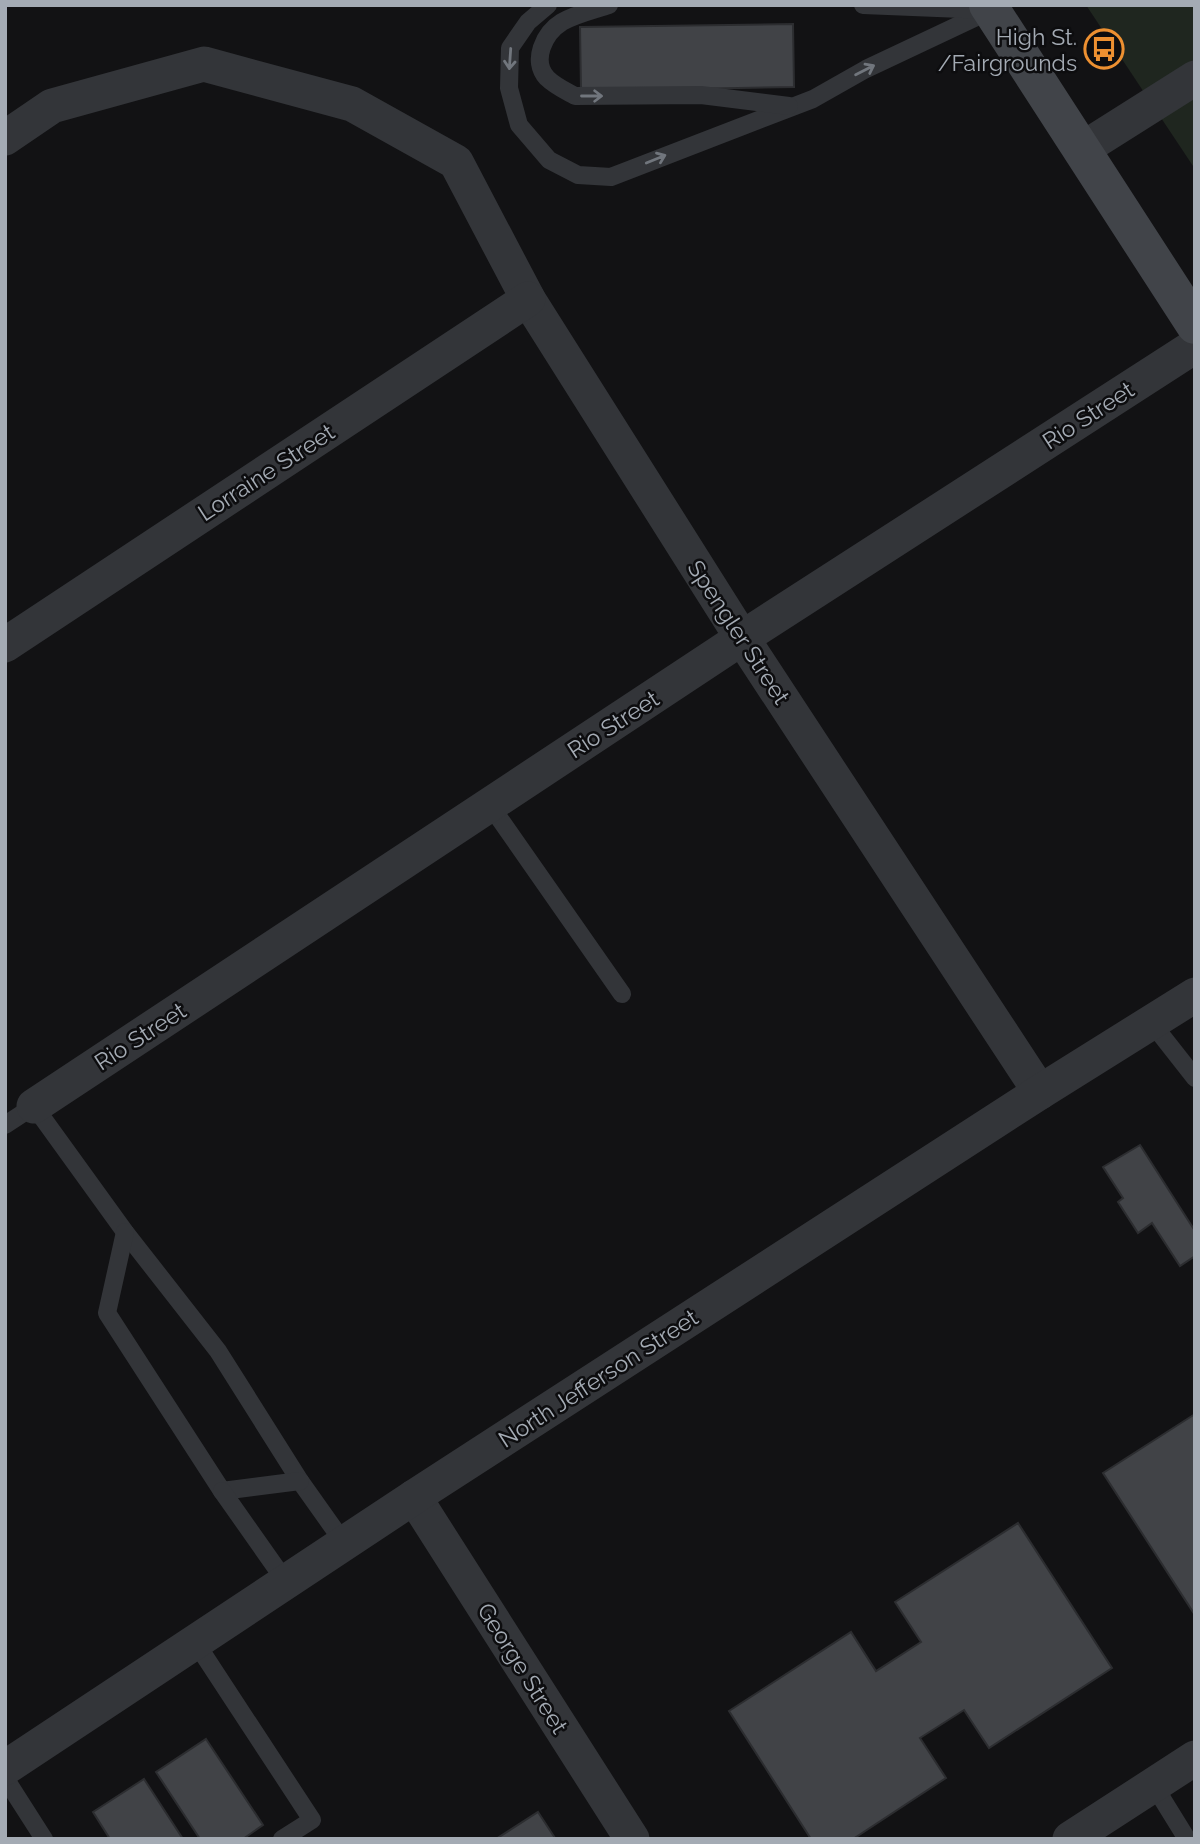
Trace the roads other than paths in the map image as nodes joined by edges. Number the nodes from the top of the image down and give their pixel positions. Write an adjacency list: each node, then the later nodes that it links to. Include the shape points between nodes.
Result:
1 (548, 5): 6 (lane, one-way to 6, via 528,22 510,48 509,88 519,125 550,160 578,175 611,177)
2 (609, 5): 6 (lane, one-way to 6, via 561,23 548,34 539,64 561,89 575,96 701,95)
3 (863, 5): 4 (lane)
4 (989, 8): 6 (lane, one-way to 4); 8 (street)
5 (1195, 78): 8 (street)
6 (793, 107)
7 (5, 138): 9 (street, Spengler Street, via 52,106 204,64 352,104 456,162)
8 (1081, 149): 10 (street)
9 (528, 299): 12 (street, Spengler Street); 13 (street, Lorraine Street)
10 (1195, 325)
11 (1195, 346): 12 (street, Rio Street)
12 (742, 638): 14 (street, Rio Street); 19 (street, Spengler Street)
13 (5, 645)
14 (490, 805): 15 (lane); 20 (street, Rio Street)
15 (622, 994)
16 (1195, 995): 17 (street, North Jefferson Street)
17 (1151, 1022): 18 (lane); 19 (street, North Jefferson Street)
18 (1195, 1078)
19 (1040, 1092): 25 (street, North Jefferson Street)
20 (34, 1106): 21 (lane); 22 (lane)
21 (5, 1125)
22 (125, 1232): 23 (lane, via 218,1351); 24 (lane, via 107,1313)
23 (300, 1481): 24 (lane); 26 (lane)
24 (222, 1491): 27 (lane)
25 (414, 1497): 26 (street, North Jefferson Street); 35 (street, George Street)
26 (344, 1543): 27 (street, North Jefferson Street)
27 (286, 1582): 28 (street, North Jefferson Street)
28 (197, 1643): 30 (street, North Jefferson Street); 34 (lane, via 312,1820)
29 (1195, 1758): 32 (street)
30 (5, 1768)
31 (5, 1778): 33 (lane)
32 (1153, 1784): 36 (street); 37 (lane)
33 (44, 1839)
34 (282, 1839)
35 (632, 1839)
36 (1069, 1839)
37 (1187, 1839)

